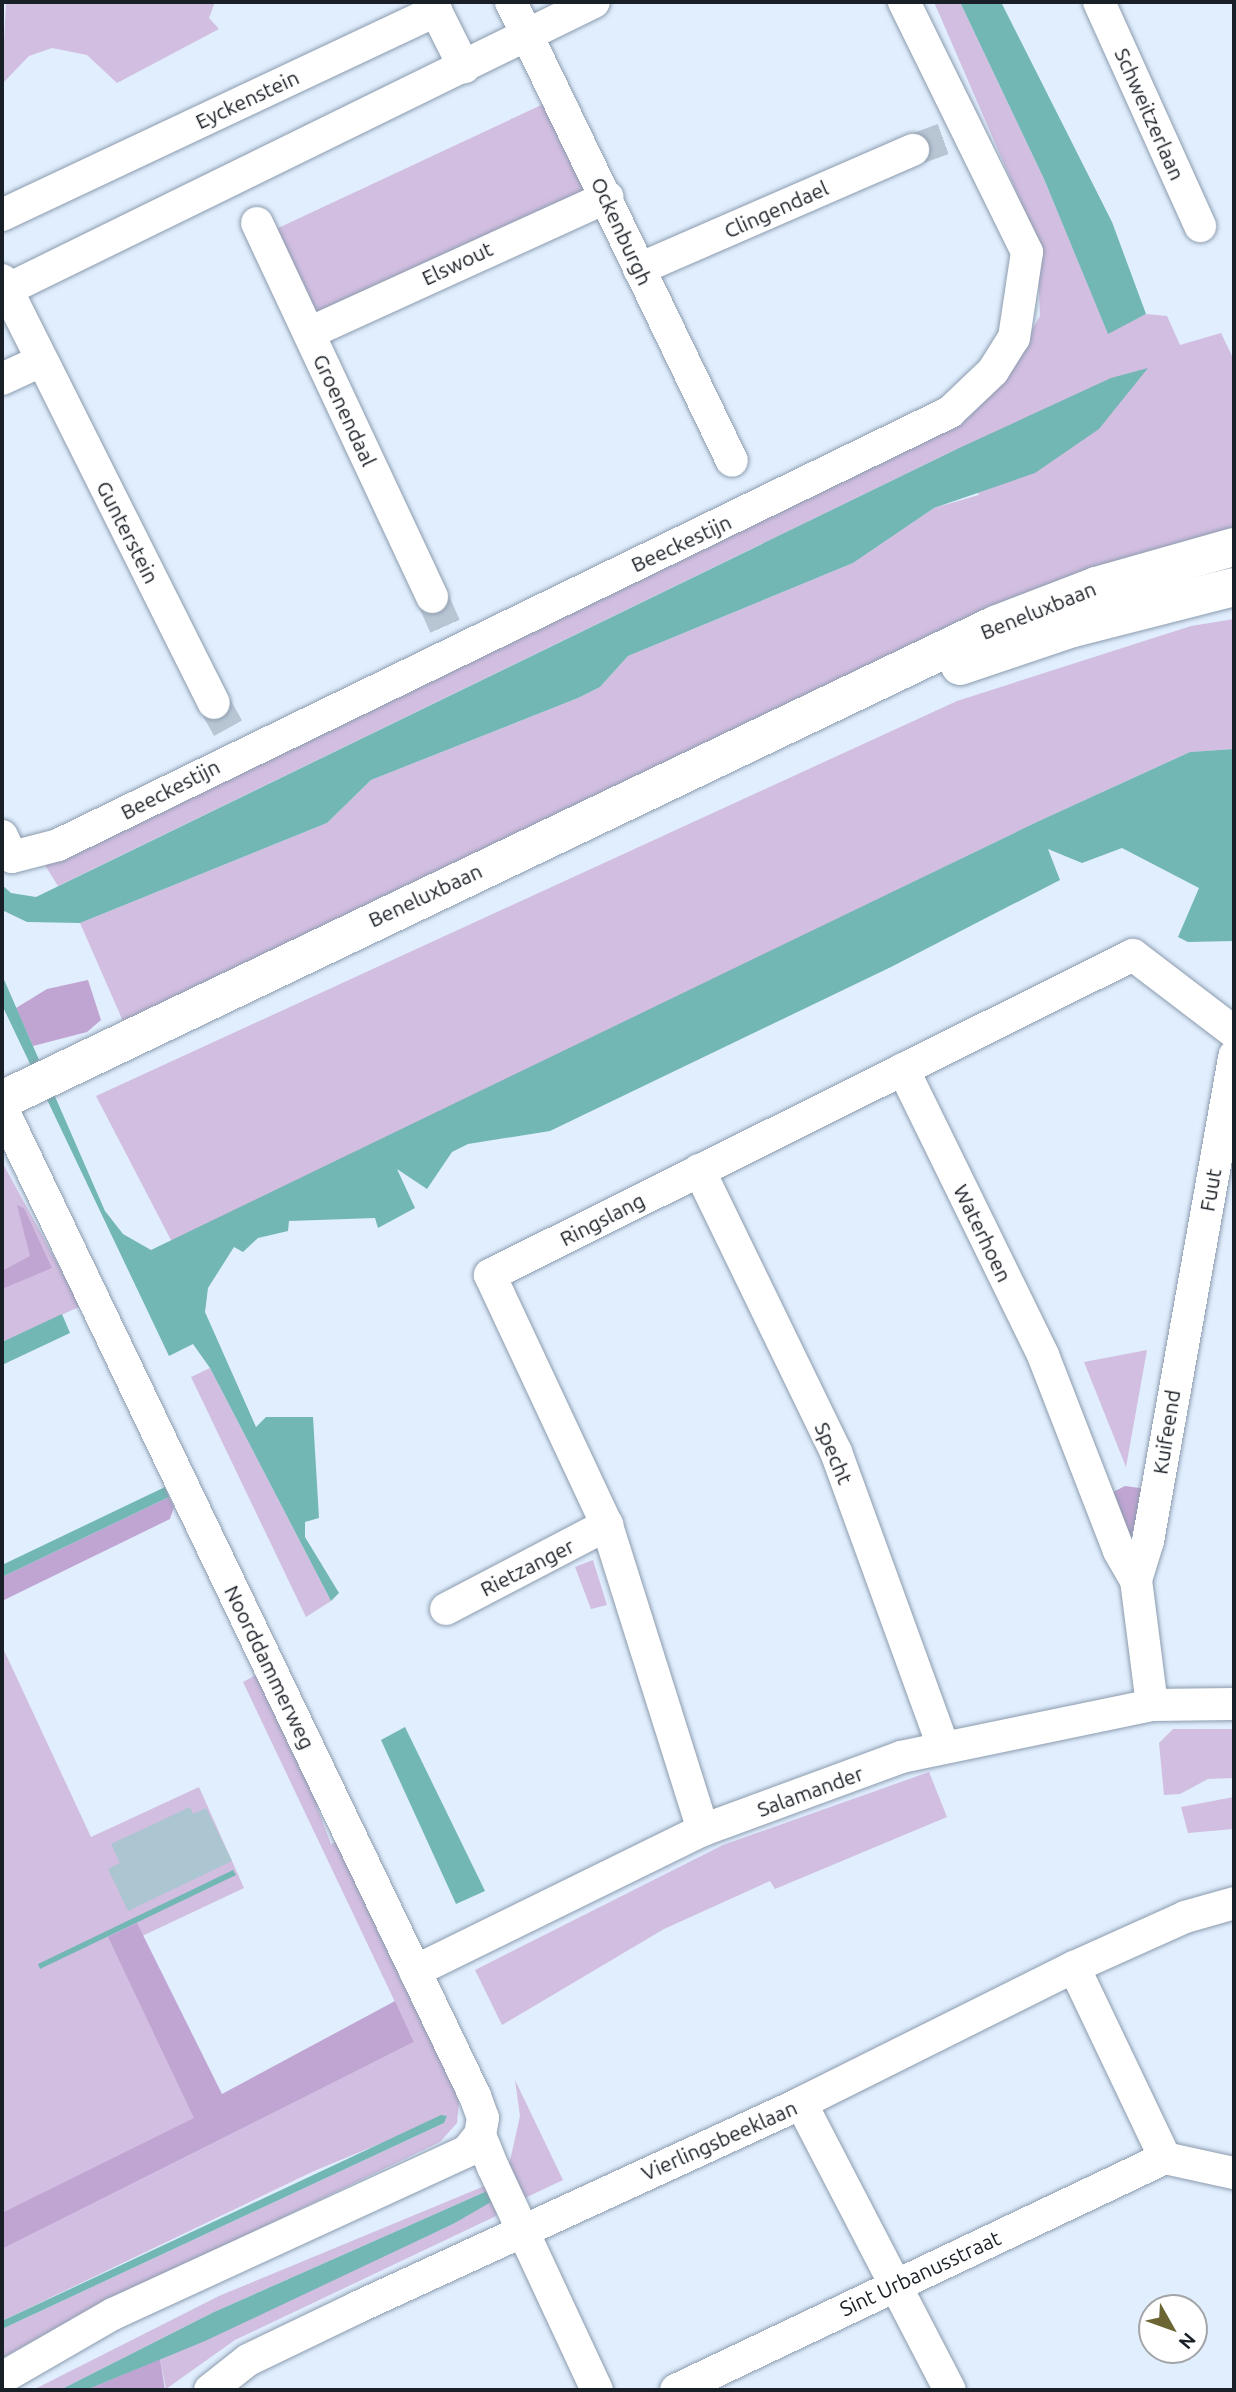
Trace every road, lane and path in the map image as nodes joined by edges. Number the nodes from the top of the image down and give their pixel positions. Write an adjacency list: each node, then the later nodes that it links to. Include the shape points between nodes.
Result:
1 (511, 2): 5 (street, Ockenburgh)
2 (594, 2): 5 (street)
3 (904, 2): 17 (street, Beeckestijn, via 954,134 1027,252 1014,338 993,371 950,412)
4 (1100, 2): 11 (street, Schweitzerlaan)
5 (526, 35): 6 (street); 8 (street, Ockenburgh)
6 (464, 67): 9 (street, Eyckenstein, via 436,10); 13 (street)
7 (913, 150): 12 (street, Clingendael)
8 (607, 197): 12 (street, Ockenburgh); 14 (street, Elswout, via 580,205)
9 (2, 215)
10 (257, 223): 14 (street, Groenendaal)
11 (1200, 226)
12 (639, 269): 17 (street, Ockenburgh)
13 (3, 287): 15 (street, Gunterstein)
14 (309, 333): 20 (street, Groenendaal)
15 (41, 361): 16 (street); 22 (street, Gunterstein)
16 (2, 379)
17 (753, 508): 22 (street, Beeckestijn, via 451,640)
18 (1234, 547): 21 (main road, Beneluxbaan, via 1096,586 995,625)
19 (1234, 587): 21 (main road, Beneluxbaan, via 1073,628 895,690)
20 (432, 597)
21 (850, 695): 27 (main road, Beneluxbaan)
22 (228, 728): 23 (street, Beeckestijn, via 58,845 12,857)
23 (2, 836)
24 (1234, 1031): 26 (street, Ringslang, via 1133,955)
25 (1234, 1056): 30 (street, Fuut)
26 (903, 1069): 29 (street, Ringslang); 31 (street, Waterhoen, via 1042,1355)
27 (2, 1100)
28 (2, 1108): 41 (street, Noorddammerweg)
29 (699, 1170): 32 (street, Ringslang, via 490,1275); 37 (street, Specht, via 836,1452)
30 (1193, 1284): 33 (street, Kuifeend, via 1148,1541)
31 (1058, 1399): 33 (street, Kuifeend)
32 (607, 1525): 34 (street, Rietzanger); 38 (street, Ringslang)
33 (1136, 1580): 36 (street, Kuifeend)
34 (446, 1609)
35 (1234, 1704): 36 (street, Salamander)
36 (1152, 1705): 37 (street, Salamander)
37 (943, 1746): 38 (street, Salamander)
38 (703, 1830): 41 (street, Salamander)
39 (1234, 1903): 40 (street, Vierlingsbeeklaan, via 1185,1917)
40 (1074, 1967): 42 (street, Vierlingsbeeklaan); 44 (street)
41 (415, 1971): 43 (street, Noorddammerweg, via 483,2118)
42 (801, 2103): 46 (street, Vierlingsbeeklaan); 47 (street)
43 (473, 2143): 46 (street, Noorddammerweg); 48 (street, via 113,2314)
44 (1165, 2158): 45 (street); 47 (street, Sint Urbanusstraat)
45 (1234, 2173)
46 (523, 2229): 49 (street, Vierlingsbeeklaan, via 248,2360); 50 (street, Noorddammerweg)
47 (897, 2284): 51 (street, Sint Urbanusstraat); 52 (street)
48 (2, 2378)
49 (210, 2390)
50 (597, 2390)
51 (676, 2390)
52 (950, 2390)

